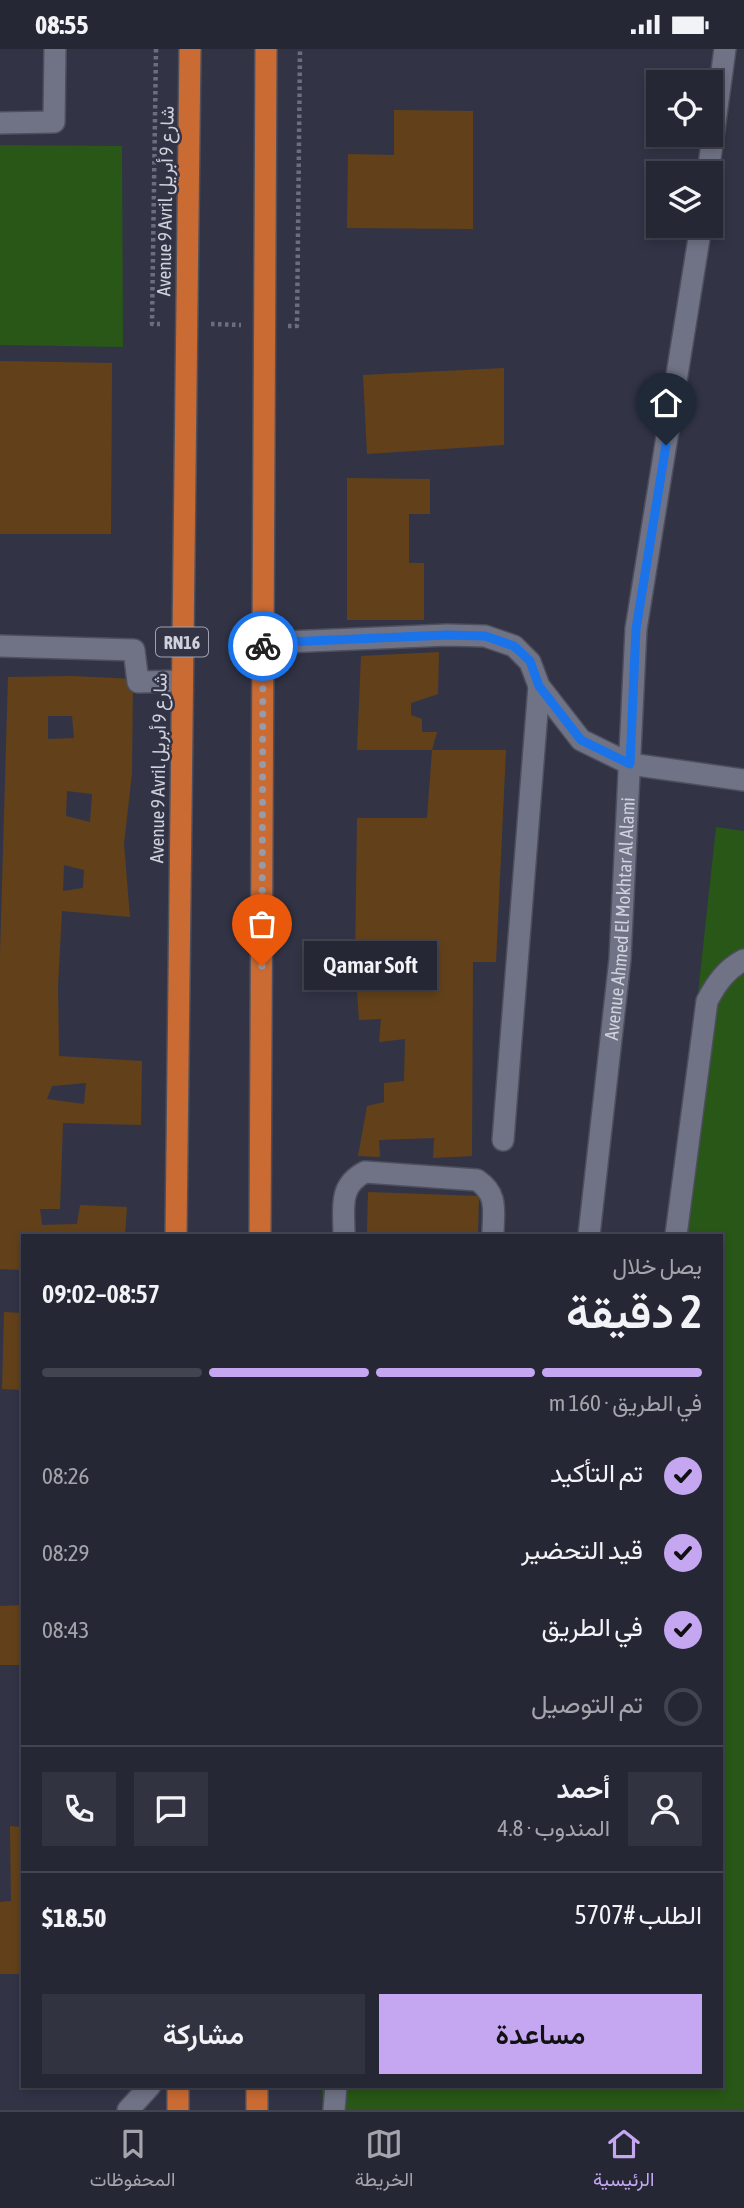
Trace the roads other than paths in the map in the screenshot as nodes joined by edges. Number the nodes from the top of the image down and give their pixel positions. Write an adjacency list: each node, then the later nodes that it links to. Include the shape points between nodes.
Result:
1 (55, 49): 5 (street, via 54,122)
2 (190, 49): 10 (highway, Avenue 9 Avril شارع 9 أبريل / RN16)
3 (265, 49): 8 (highway)
4 (725, 49): 6 (street)
5 (0, 123)
6 (710, 161)
7 (699, 238): 12 (street, Avenue Ahmed El Mokhtar Al Alami, via 636,629)
8 (263, 643): 11 (street, via 485,636 514,646 530,661); 17 (highway)
9 (0, 646): 10 (street, via 134,649 138,682)
10 (181, 681): 16 (highway, Avenue 9 Avril شارع 9 أبريل / RN16)
11 (539, 686): 12 (street, via 581,740); 15 (street)
12 (630, 764): 13 (street); 20 (street, Avenue Ahmed El Mokhtar Al Alami, via 620,959)
13 (744, 781)
14 (744, 960): 21 (street, via 718,981 707,1001)
15 (503, 1140)
16 (176, 1234)
17 (260, 1234)
18 (344, 1234): 19 (street, via 345,1191 352,1179 365,1172 477,1180 489,1188 493,1199)
19 (493, 1234)
20 (589, 1234)
21 (676, 1234)
22 (148, 2088): 26 (street)
23 (178, 2088): 27 (highway)
24 (257, 2088): 28 (highway)
25 (336, 2088): 29 (street)
26 (128, 2110)
27 (178, 2110)
28 (257, 2110)
29 (334, 2110)

